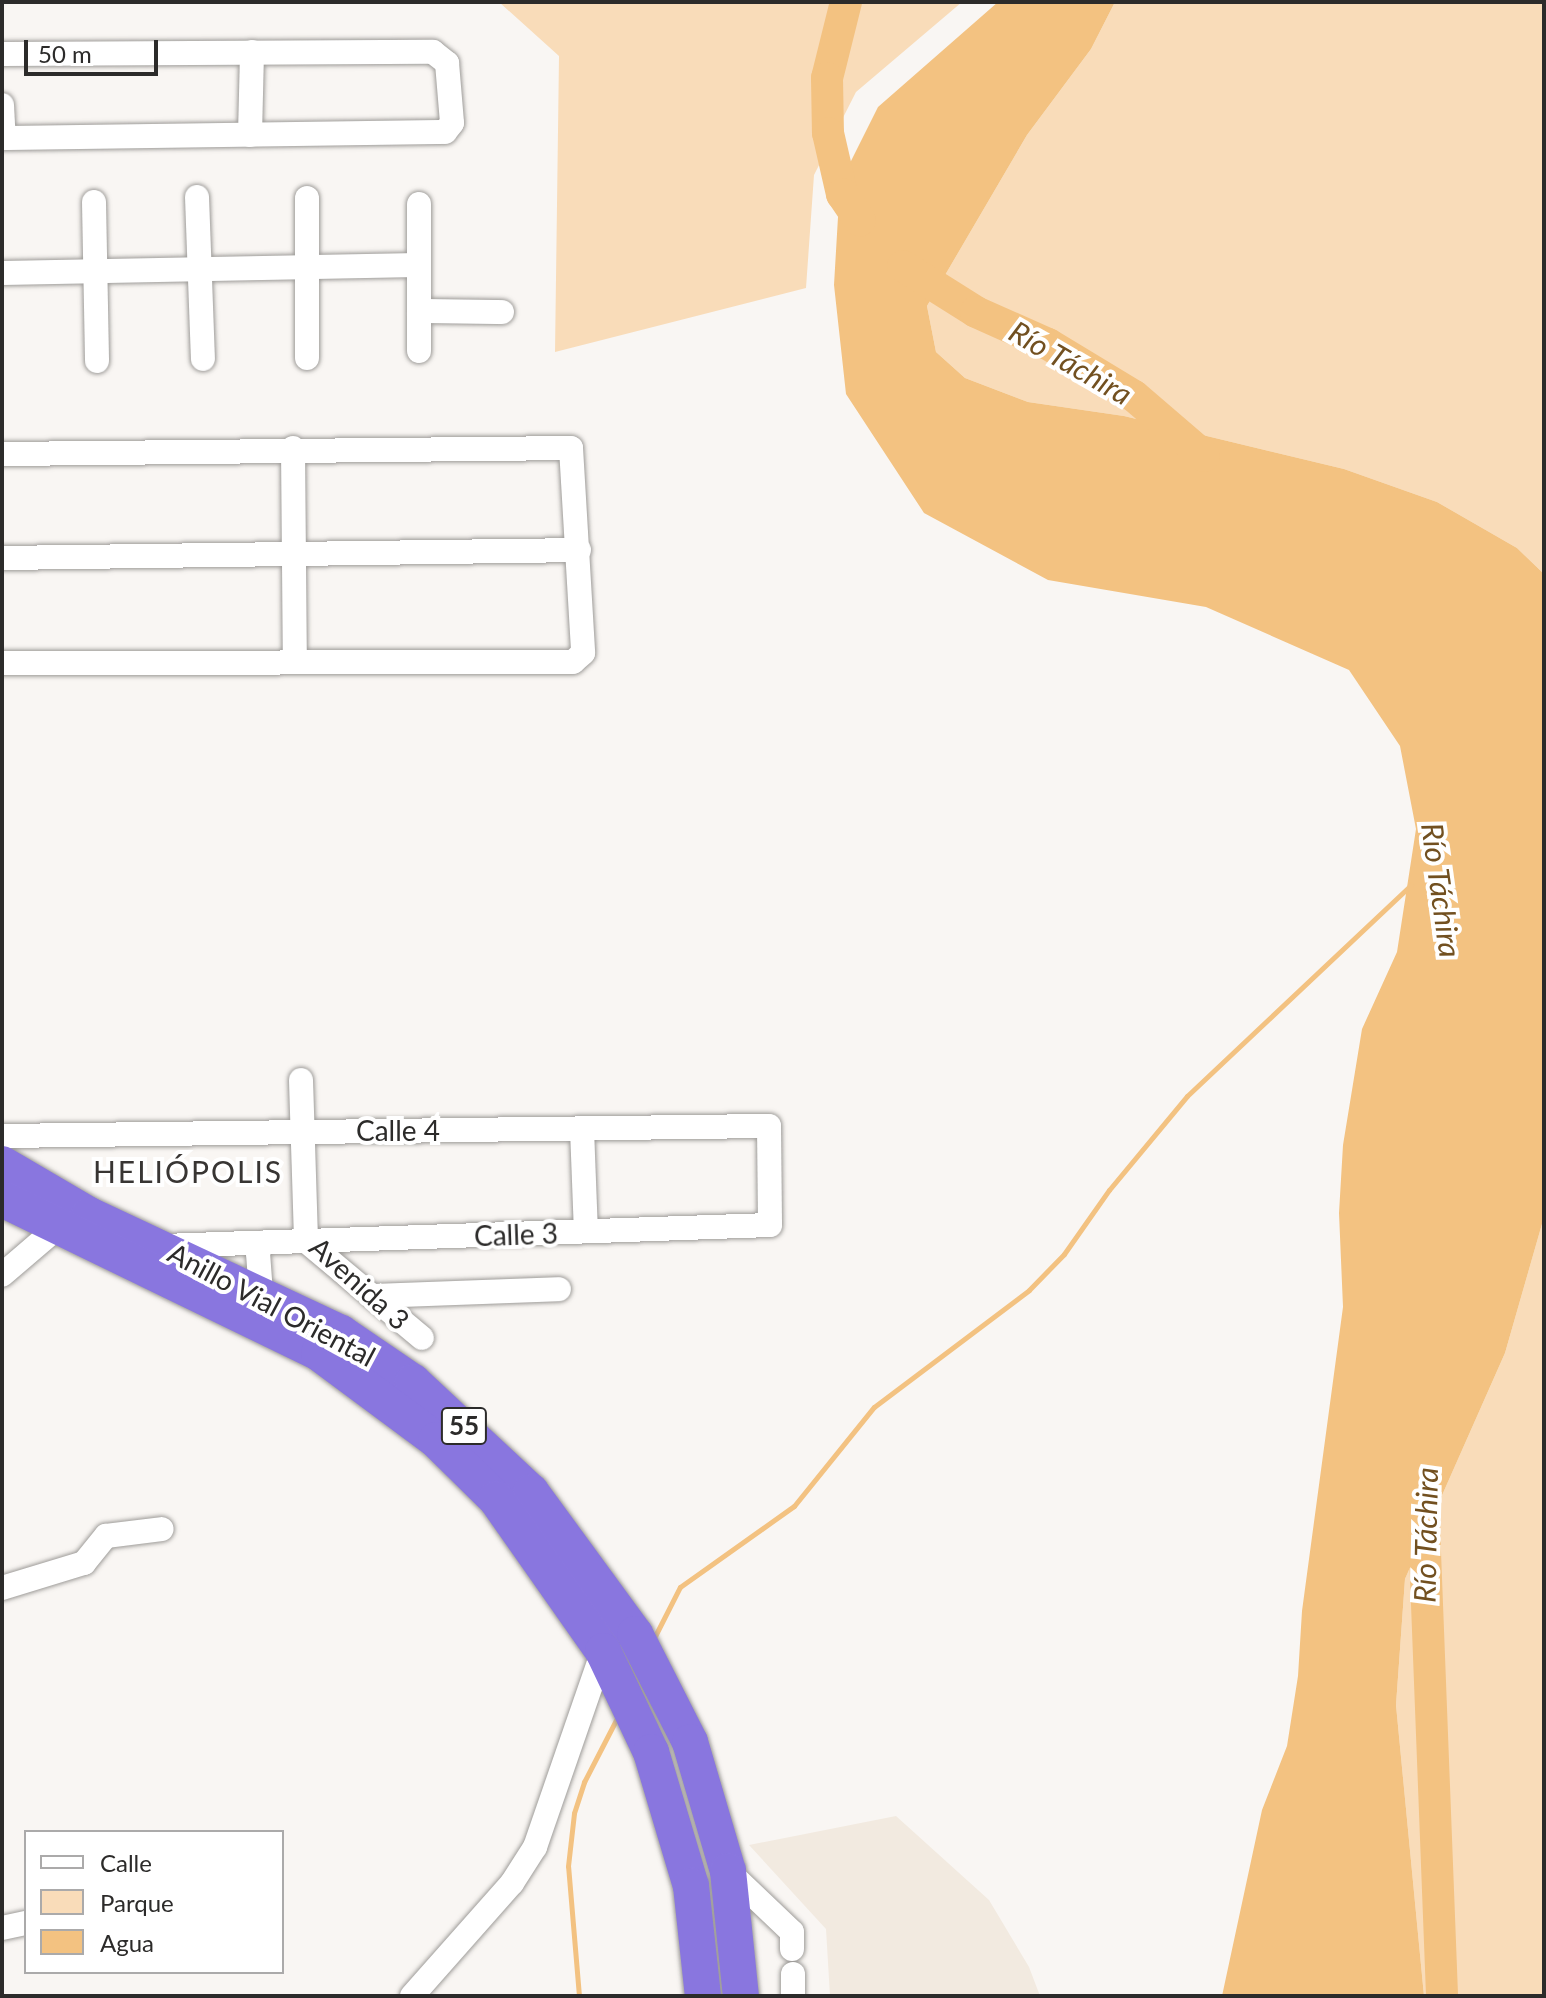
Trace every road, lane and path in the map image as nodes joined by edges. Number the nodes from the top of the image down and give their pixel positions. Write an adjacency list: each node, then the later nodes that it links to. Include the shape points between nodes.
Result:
1 (252, 52): 2 (street); 4 (street); 4 (street, via 433,52 447,63 452,123 445,132)
2 (2, 54)
3 (2, 105): 5 (street)
4 (250, 135): 5 (street)
5 (3, 138)
6 (197, 197): 12 (street)
7 (307, 198): 11 (street)
8 (94, 202): 13 (street)
9 (419, 204): 10 (street)
10 (419, 265): 11 (street); 15 (street)
11 (307, 267): 12 (street); 18 (street)
12 (200, 269): 13 (street); 19 (street)
13 (95, 271): 14 (street); 20 (street)
14 (2, 273)
15 (419, 311): 16 (street); 17 (street)
16 (502, 312)
17 (419, 351)
18 (307, 358)
19 (203, 359)
20 (97, 361)
21 (293, 448): 22 (street); 23 (street, via 571,448); 24 (street)
22 (2, 454)
23 (579, 550): 24 (street); 26 (street, via 583,653 573,662)
24 (295, 556): 25 (street); 26 (street)
25 (2, 558)
26 (295, 661): 27 (street)
27 (2, 663)
28 (301, 1080): 30 (street, Avenida 3)
29 (582, 1129): 30 (street, Calle 4); 34 (street, Calle 4, via 769,1126); 36 (street)
30 (303, 1130): 31 (street, Calle 4); 37 (street, Avenida 3)
31 (28, 1135): 32 (street, Calle 4); 33 (street)
32 (2, 1136)
33 (8, 1179): 35 (highway, Anillo Vial Oriental / 55); 39 (highway, Anillo Vial Oriental / 55)
34 (770, 1225): 36 (street, Calle 3)
35 (58, 1227): 40 (street); 47 (highway, Anillo Vial Oriental / 55, via 319,1353 388,1402 496,1499)
36 (586, 1231): 37 (street, Calle 3)
37 (306, 1241): 38 (street, Calle 3); 43 (street, Avenida 3)
38 (262, 1243): 39 (street, Calle 3); 42 (street)
39 (161, 1246): 42 (highway, Anillo Vial Oriental / 55)
40 (2, 1275)
41 (559, 1289): 43 (street)
42 (261, 1293): 48 (highway, Anillo Vial Oriental / 55, via 341,1333 413,1382 481,1441 570,1540 670,1694 690,1742)
43 (372, 1296): 44 (street, Avenida 3)
44 (422, 1338)
45 (162, 1529): 46 (street, via 106,1536 84,1563)
46 (2, 1588)
47 (603, 1651): 52 (street, via 535,1847 512,1883); 53 (highway, Anillo Vial Oriental / 55, via 651,1752 691,1886)
48 (728, 1875): 51 (street, via 792,1932); 54 (highway, Anillo Vial Oriental / 55)
49 (24, 1923): 50 (street)
50 (2, 1928)
51 (792, 1949)
52 (412, 1996)
53 (703, 1996)
54 (741, 1996)

